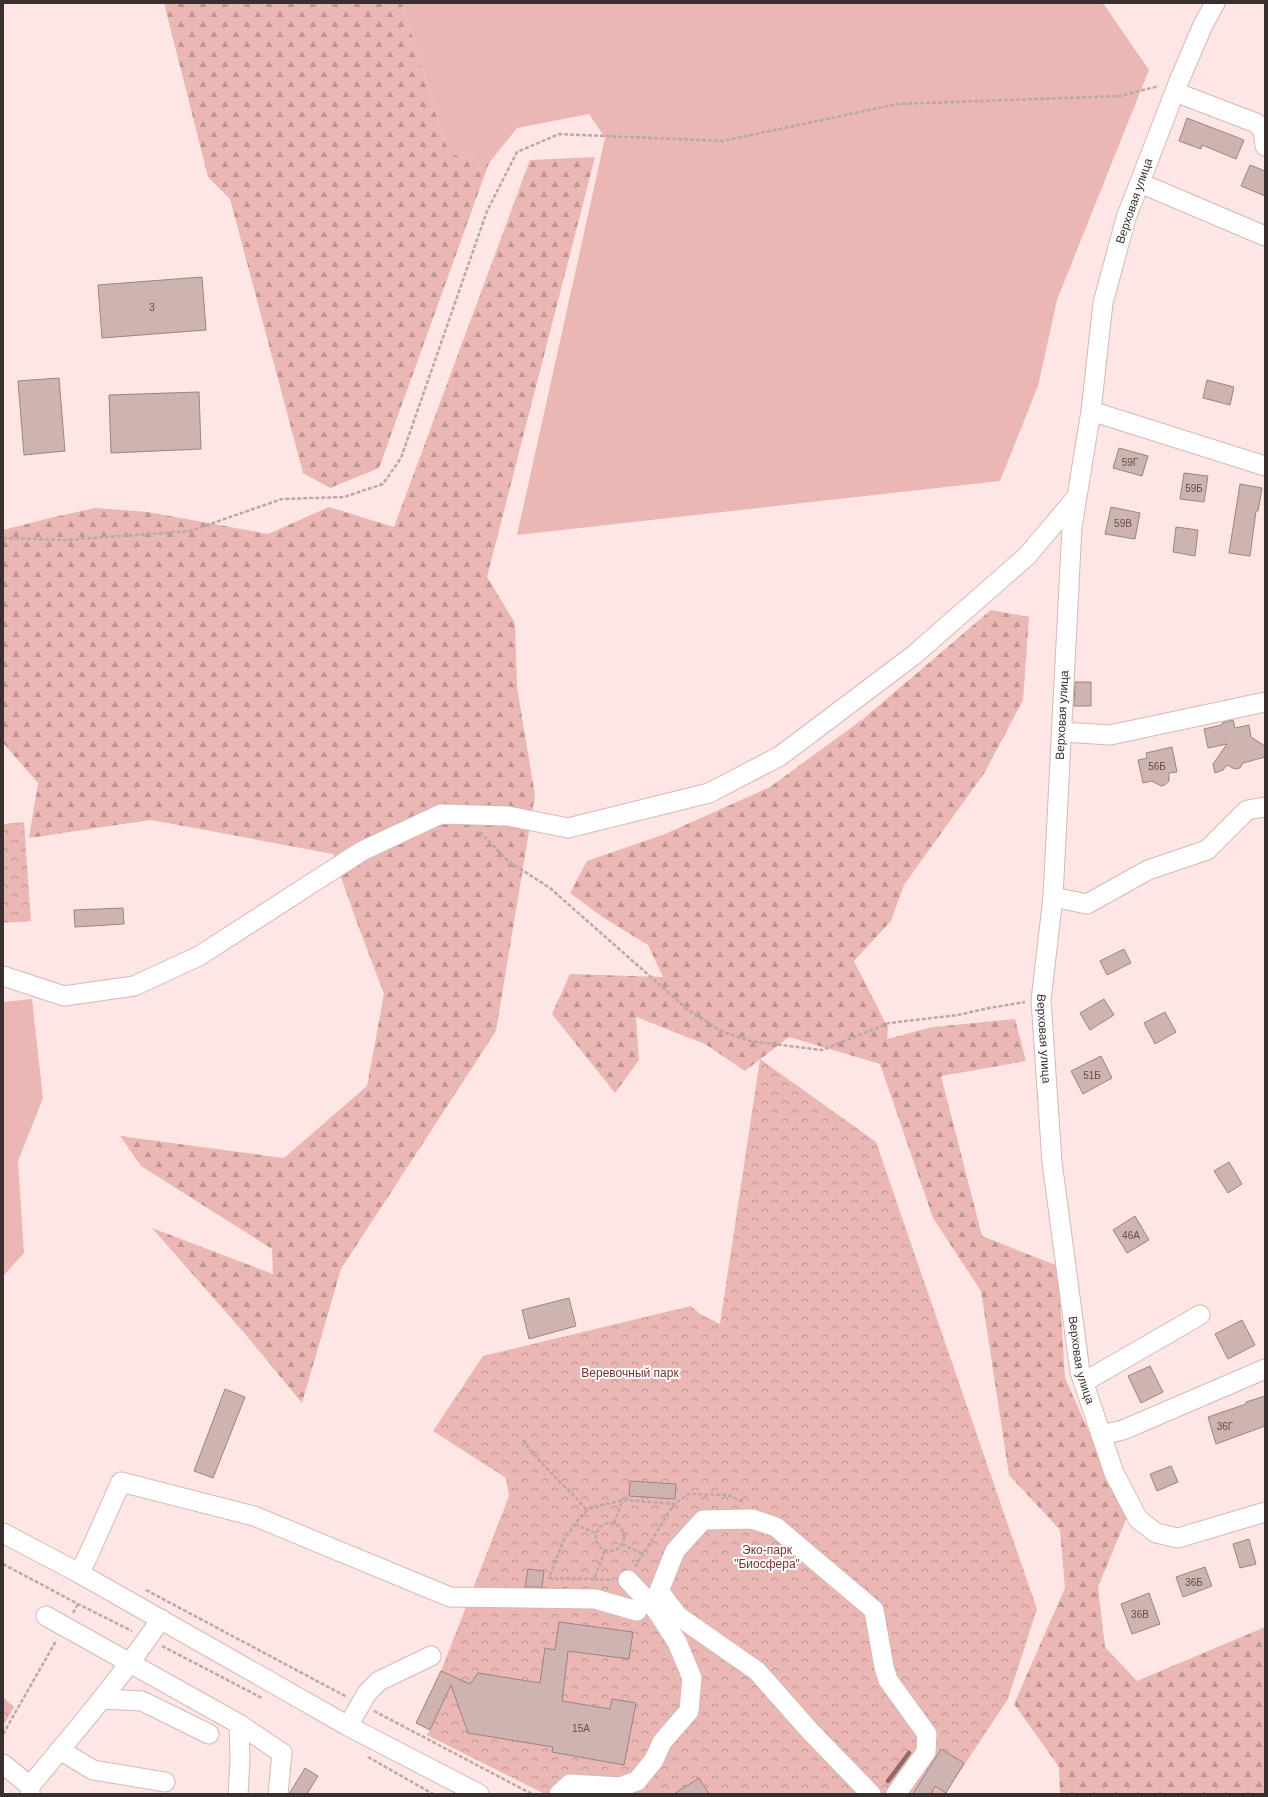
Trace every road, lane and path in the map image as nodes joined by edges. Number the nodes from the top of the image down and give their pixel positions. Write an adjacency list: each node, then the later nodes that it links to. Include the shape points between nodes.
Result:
1 (1215, 3): 2 (street, Верховая улица)
2 (1177, 86): 3 (street, via 1256,123 1263,130); 4 (street, Верховая улица); 9 (path, via 1120,96 897,104 723,141 559,134 517,152 487,211 401,458 383,484 344,497 282,499 190,531 65,540)
3 (1265, 146)
4 (1140, 183): 5 (street); 6 (street, Верховая улица, via 1126,218 1103,303)
5 (1265, 236)
6 (1091, 411): 7 (street); 8 (street, Верховая улица)
7 (1265, 466)
8 (1077, 496): 11 (street, Верховая улица, via 1072,527 1067,604); 15 (street, via 1027,556 914,655 780,756 709,793 568,828 508,816 441,814 362,851 199,956 134,986 64,996)
9 (3, 538)
10 (1265, 702): 11 (street, via 1110,735)
11 (1062, 732): 14 (street, Верховая улица)
12 (1265, 807): 14 (street, via 1247,810 1207,850 1148,870 1087,904)
13 (474, 830): 16 (path, via 481,833 508,861 550,888 687,1009 721,1031 750,1041 822,1050 889,1023 958,1015)
14 (1052, 897): 16 (street, Верховая улица)
15 (3, 976)
16 (1041, 1000): 19 (street, Верховая улица, via 1052,1162 1080,1372)
17 (1200, 1315): 19 (street)
18 (1265, 1369): 20 (street, via 1123,1430)
19 (1084, 1382): 20 (street, Верховая улица)
20 (1101, 1435): 26 (street, Верховая улица, via 1114,1473 1138,1519 1156,1533 1178,1538)
21 (522, 1440): 25 (path)
22 (623, 1500): 23 (path); 25 (path); 27 (path)
23 (674, 1504): 24 (path, via 688,1494 728,1495); 32 (path)
24 (749, 1504)
25 (587, 1510): 28 (path)
26 (1265, 1512)
27 (614, 1523): 30 (path, via 603,1524); 31 (path, via 623,1530)
28 (575, 1524): 30 (path); 35 (path, via 564,1539 549,1578)
29 (3, 1533): 34 (street)
30 (596, 1533): 31 (path, via 597,1544 605,1551 616,1550)
31 (622, 1544): 32 (path)
32 (643, 1554): 36 (path)
33 (3, 1564): 38 (path)
34 (79, 1573): 39 (street, via 121,1482 254,1516 450,1597 595,1599); 41 (street)
35 (594, 1580)
36 (628, 1580): 63 (street, via 657,1611 677,1642 692,1678 689,1711 662,1742 654,1760 637,1781 620,1787 570,1784)
37 (143, 1588): 48 (path)
38 (78, 1604): 42 (path); 43 (path)
39 (637, 1611)
40 (46, 1616): 42 (street)
41 (161, 1619): 43 (street); 50 (street)
42 (65, 1627): 45 (street); 51 (path)
43 (148, 1638): 45 (street); 47 (path)
44 (431, 1656): 48 (street, via 379,1682)
45 (131, 1662): 46 (street); 49 (street)
46 (102, 1699): 52 (street, via 142,1701); 53 (street)
47 (266, 1700)
48 (360, 1704): 50 (street); 62 (path)
49 (239, 1724): 58 (street); 59 (street, via 282,1753)
50 (348, 1726): 61 (street)
51 (3, 1734)
52 (209, 1734)
53 (60, 1750): 56 (street, via 94,1770); 57 (street)
54 (367, 1756): 60 (path)
55 (3, 1764): 57 (street)
56 (165, 1782)
57 (30, 1790)
58 (238, 1794)
59 (278, 1794)
60 (433, 1794)
61 (479, 1794)
62 (532, 1794)
63 (559, 1794)
64 (871, 1794): 65 (street, via 757,1671 678,1616 659,1591 675,1550 703,1520 752,1518 776,1527 874,1610 888,1680 927,1734 926,1752)
65 (896, 1794)

